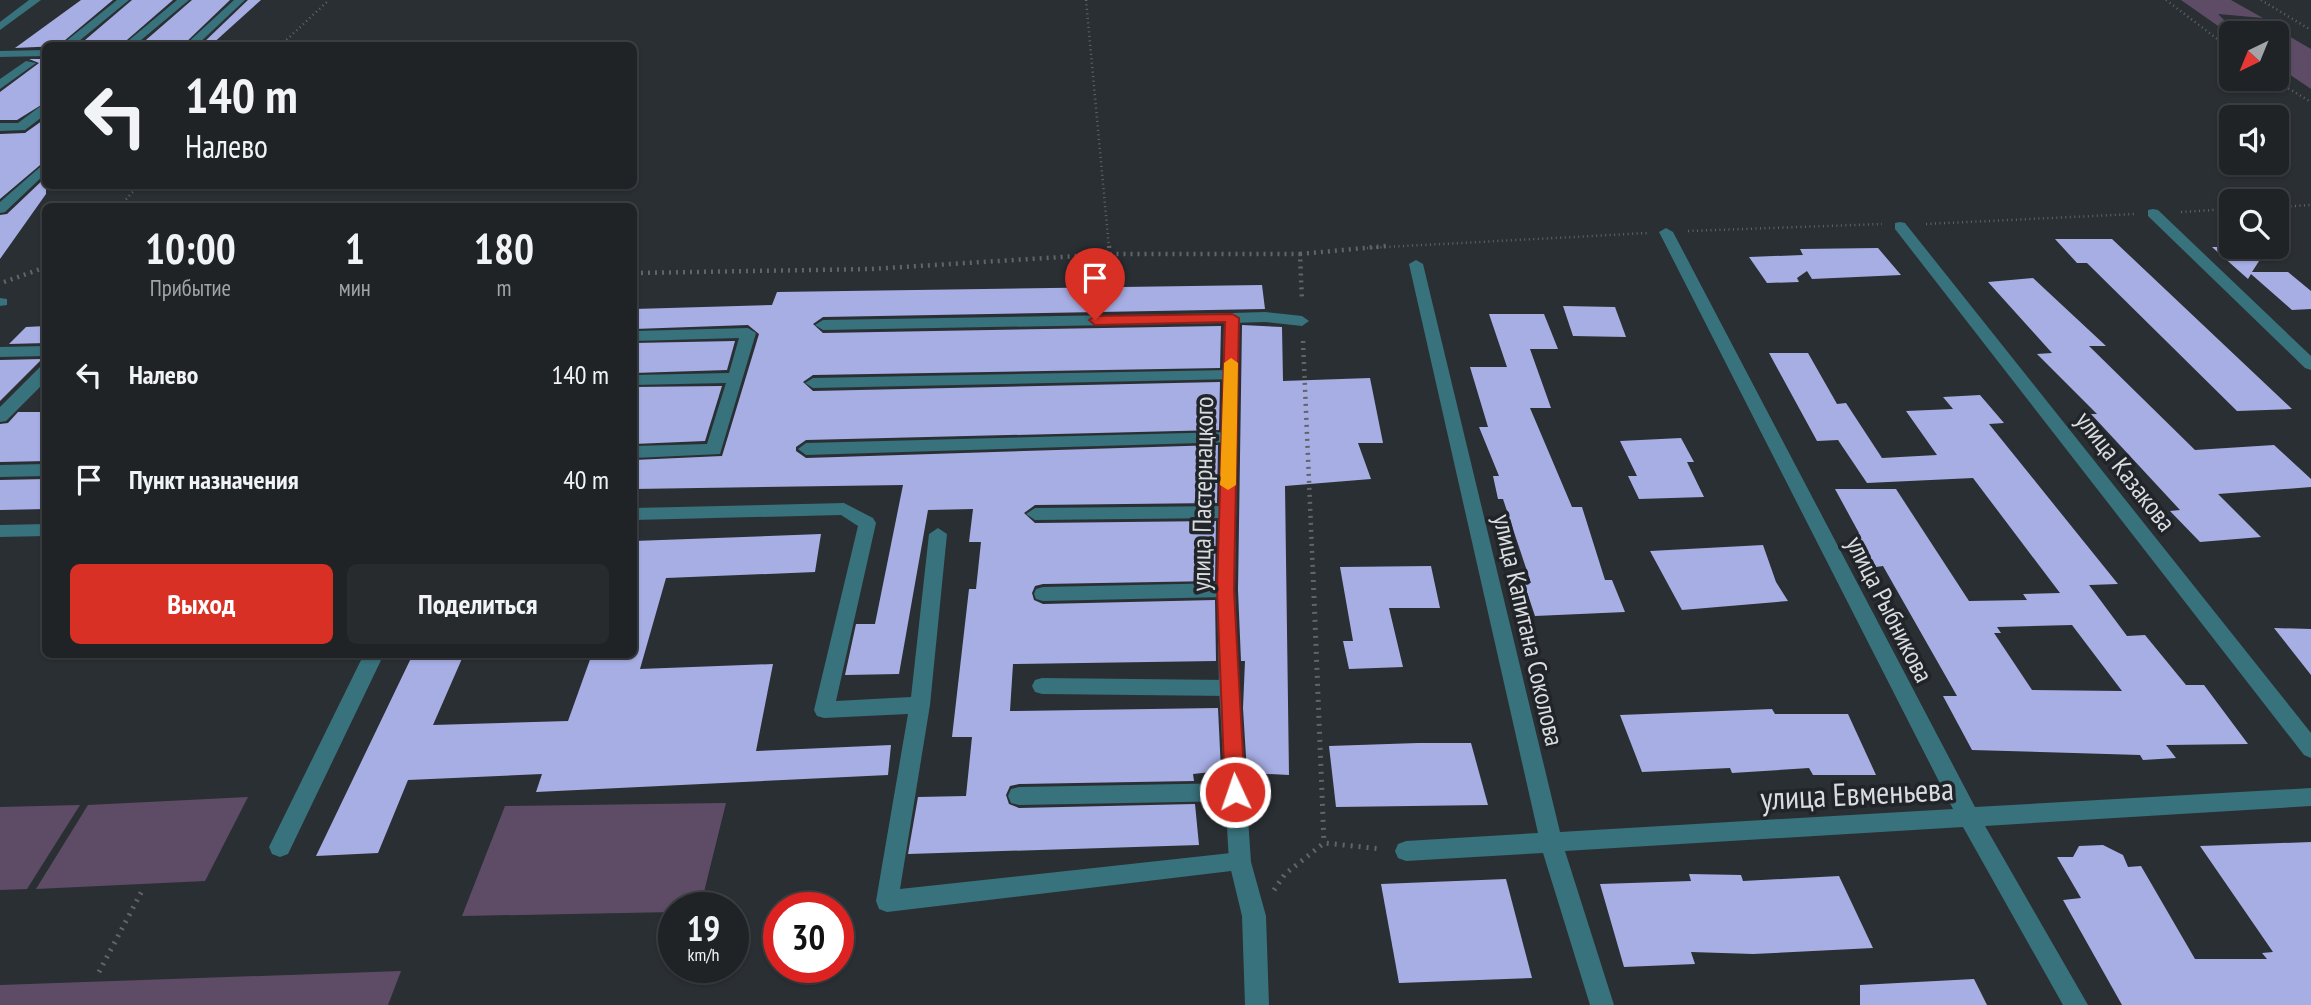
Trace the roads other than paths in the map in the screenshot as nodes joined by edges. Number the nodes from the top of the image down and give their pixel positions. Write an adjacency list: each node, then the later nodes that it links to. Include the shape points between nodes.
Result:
1 (36, 0): 5 (street)
2 (124, 0): 6 (street)
3 (184, 0): 7 (street)
4 (240, 0): 8 (street)
5 (0, 27)
6 (70, 42)
7 (132, 42)
8 (194, 42)
9 (42, 53): 10 (street)
10 (0, 54)
11 (30, 63): 12 (street)
12 (0, 85)
13 (42, 111): 14 (street, via 21,127)
14 (0, 127)
15 (42, 170): 16 (street)
16 (0, 209)
17 (2153, 213): 27 (street)
18 (1900, 226): 53 (street, улица Казакова)
19 (1666, 232): 57 (street, улица Рыбникова)
20 (1416, 264): 58 (street, улица Капитана Соколова)
21 (1232, 318): 22 (street); 23 (street); 29 (street, улица Пастернацкого)
22 (1302, 321)
23 (822, 325)
24 (637, 336): 30 (street, via 748,333)
25 (42, 351): 26 (street)
26 (0, 352)
27 (2311, 365)
28 (42, 375): 33 (street)
29 (1230, 375): 32 (street); 36 (street, улица Пастернацкого)
30 (736, 378): 31 (street); 38 (street, via 714,450)
31 (637, 380)
32 (813, 383)
33 (22, 394): 34 (street); 35 (street)
34 (42, 394)
35 (0, 417)
36 (1228, 438): 37 (street); 41 (street, улица Пастернацкого)
37 (806, 449)
38 (637, 452)
39 (42, 470): 40 (street)
40 (0, 471)
41 (1228, 512): 43 (street); 47 (street, улица Пастернацкого)
42 (637, 514): 52 (street, via 844,509 867,523 824,710)
43 (1035, 514)
44 (42, 530): 45 (street)
45 (0, 531)
46 (938, 534): 52 (street)
47 (1226, 590): 48 (street); 51 (street, улица Пастернацкого)
48 (1043, 594)
49 (372, 658): 59 (street)
50 (1042, 686): 51 (street)
51 (1229, 688): 54 (street, улица Пастернацкого)
52 (920, 705): 61 (street, via 887,901)
53 (2311, 749)
54 (1235, 792): 55 (street); 61 (street, улица Пастернацкого)
55 (1019, 796)
56 (2311, 797): 57 (street, улица Евменьева)
57 (1969, 818): 58 (street, улица Евменьева); 64 (street, улица Рыбникова)
58 (1551, 842): 60 (street, улица Евменьева); 63 (street, улица Капитана Соколова)
59 (280, 847)
60 (1406, 851)
61 (1240, 862): 62 (street, улица Пастернацкого, via 1254,916)
62 (1257, 1005)
63 (1602, 1005)
64 (2076, 1005)

